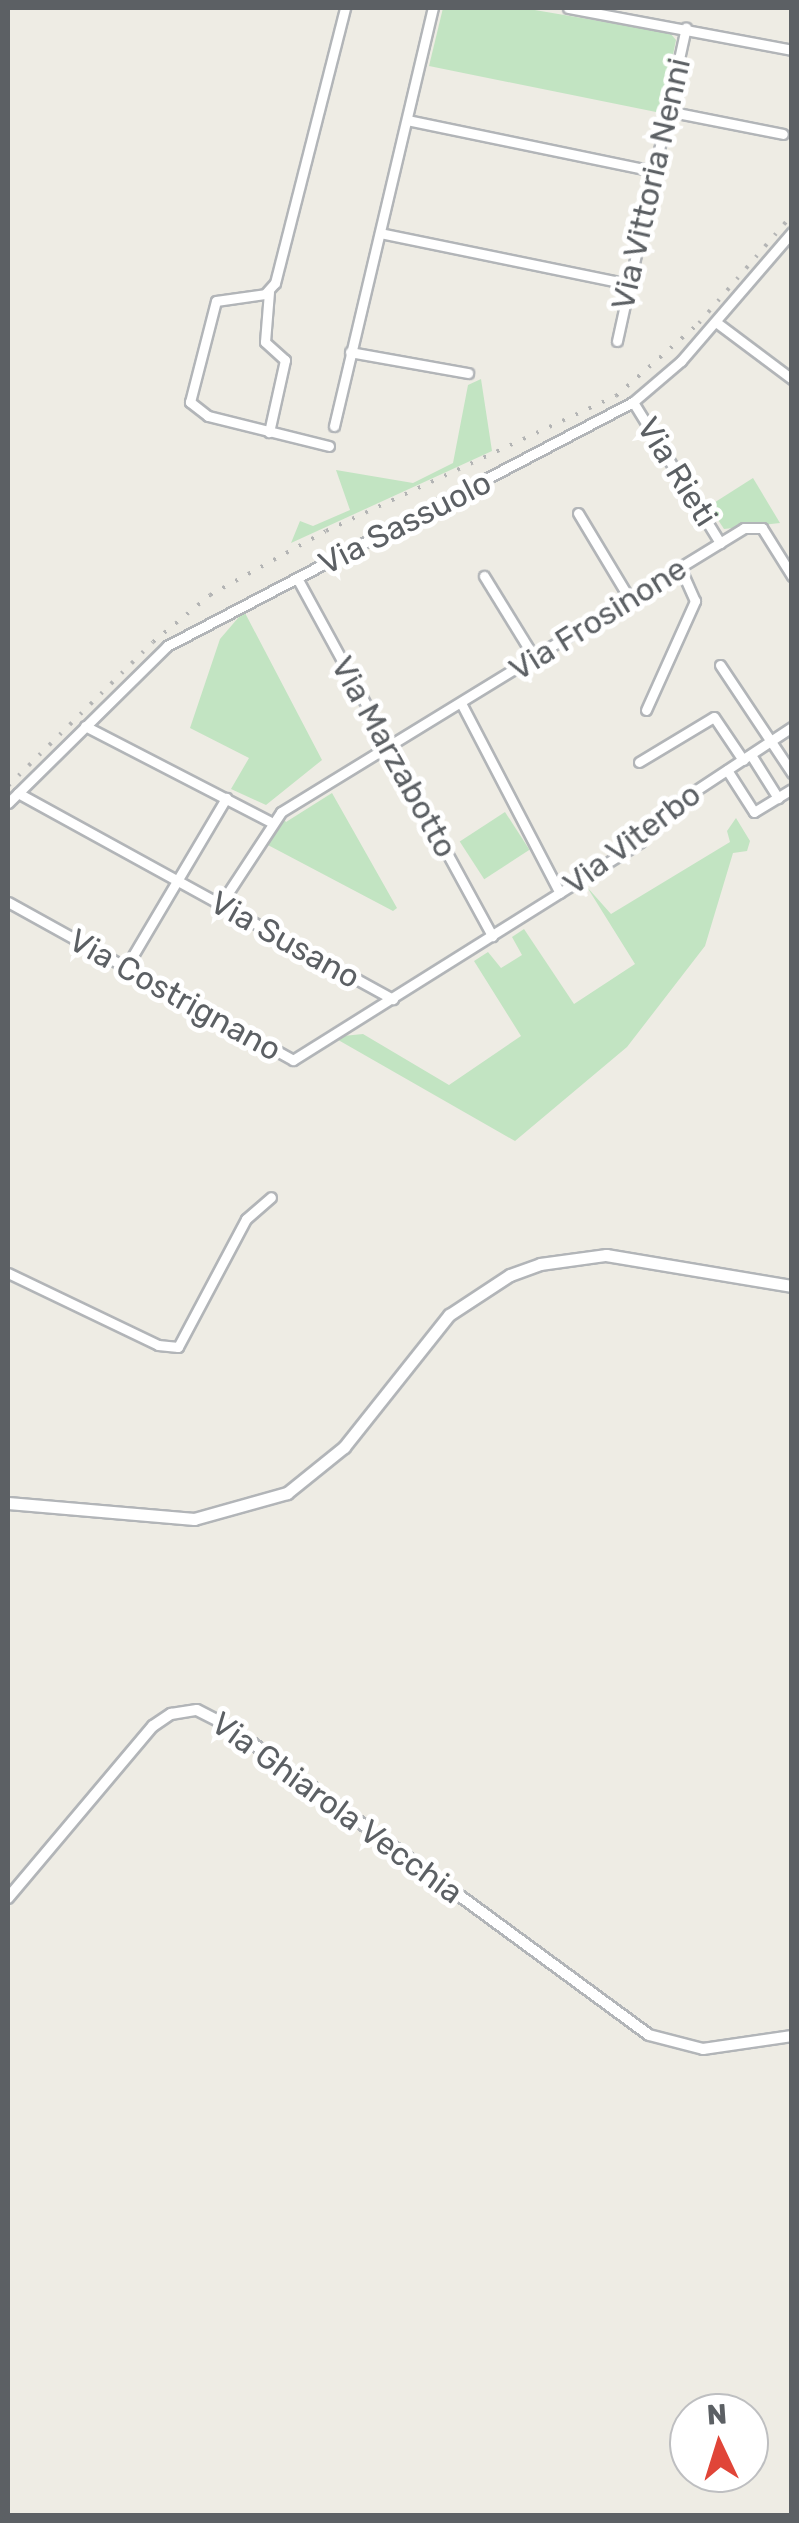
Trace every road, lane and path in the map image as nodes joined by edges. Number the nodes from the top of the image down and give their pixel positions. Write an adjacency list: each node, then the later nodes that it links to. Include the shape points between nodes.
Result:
1 (345, 8): 14 (street)
2 (432, 8): 8 (street)
3 (568, 8): 4 (street)
4 (632, 13): 5 (street)
5 (686, 27): 6 (street); 7 (street, Via Vittoria Nenni)
6 (792, 50)
7 (667, 111): 9 (street); 10 (street, Via Vittoria Nenni)
8 (407, 120): 10 (street); 12 (street)
9 (782, 134)
10 (653, 171): 13 (street, Via Vittoria Nenni)
11 (792, 232): 15 (street, Via Sassuolo)
12 (380, 233): 13 (street); 17 (street)
13 (628, 284): 16 (street, Via Vittoria Nenni)
14 (268, 292): 22 (street, via 265,342 285,360); 22 (street, via 216,302 190,406)
15 (716, 322): 19 (street); 20 (street, Via Sassuolo)
16 (617, 341)
17 (350, 352): 18 (street); 21 (street)
18 (468, 373)
19 (792, 380)
20 (633, 402): 25 (street, Via Rieti); 29 (street, Via Sassuolo)
21 (334, 426)
22 (269, 432): 23 (street)
23 (329, 446)
24 (578, 514): 30 (street)
25 (720, 542): 26 (street, Via Frosinone); 27 (street, Via Frosinone, via 744,528 762,528)
26 (680, 567): 30 (street, Via Frosinone); 34 (street, via 695,600)
27 (790, 572)
28 (484, 576): 31 (street)
29 (296, 578): 35 (street, Via Sassuolo, via 167,646); 38 (street, Via Marzabotto)
30 (629, 598): 31 (street, Via Frosinone)
31 (536, 658): 33 (street, Via Frosinone)
32 (720, 664): 37 (street)
33 (461, 704): 38 (street, Via Frosinone); 50 (street)
34 (646, 710)
35 (85, 726): 44 (street, Via Sassuolo); 45 (street)
36 (792, 728): 37 (street, Via Viterbo)
37 (770, 742): 39 (street, Via Viterbo); 42 (street)
38 (388, 747): 48 (street, Via Frosinone); 53 (street, Via Marzabotto)
39 (747, 757): 40 (street, via 714,717); 41 (street, Via Viterbo); 46 (street)
40 (639, 762)
41 (727, 770): 46 (street, via 754,812); 50 (street, Via Viterbo, via 657,816 640,842)
42 (792, 772)
43 (792, 789): 46 (street)
44 (18, 793): 47 (street, Via Sassuolo); 49 (street, Via Susano)
45 (226, 798): 48 (street); 49 (street)
46 (778, 798)
47 (8, 803)
48 (269, 820): 52 (street)
49 (177, 882): 52 (street, Via Susano); 54 (street)
50 (560, 893): 53 (street, Via Viterbo)
51 (8, 902): 54 (street, Via Costrignano)
52 (220, 905): 55 (street, Via Susano)
53 (492, 936): 55 (street, Via Viterbo)
54 (125, 969): 55 (street, Via Costrignano, via 288,1060)
55 (393, 999)
56 (271, 1197): 57 (street, via 246,1219 188,1338 174,1348)
57 (8, 1273)
58 (792, 1286): 59 (main road, via 606,1256 540,1264 510,1274 449,1314 344,1447 286,1493 194,1519)
59 (8, 1503)
60 (8, 1898): 61 (street, Via Ghiarola Vecchia, via 154,1726 178,1711 204,1711 648,2035 703,2049)
61 (792, 2036)

